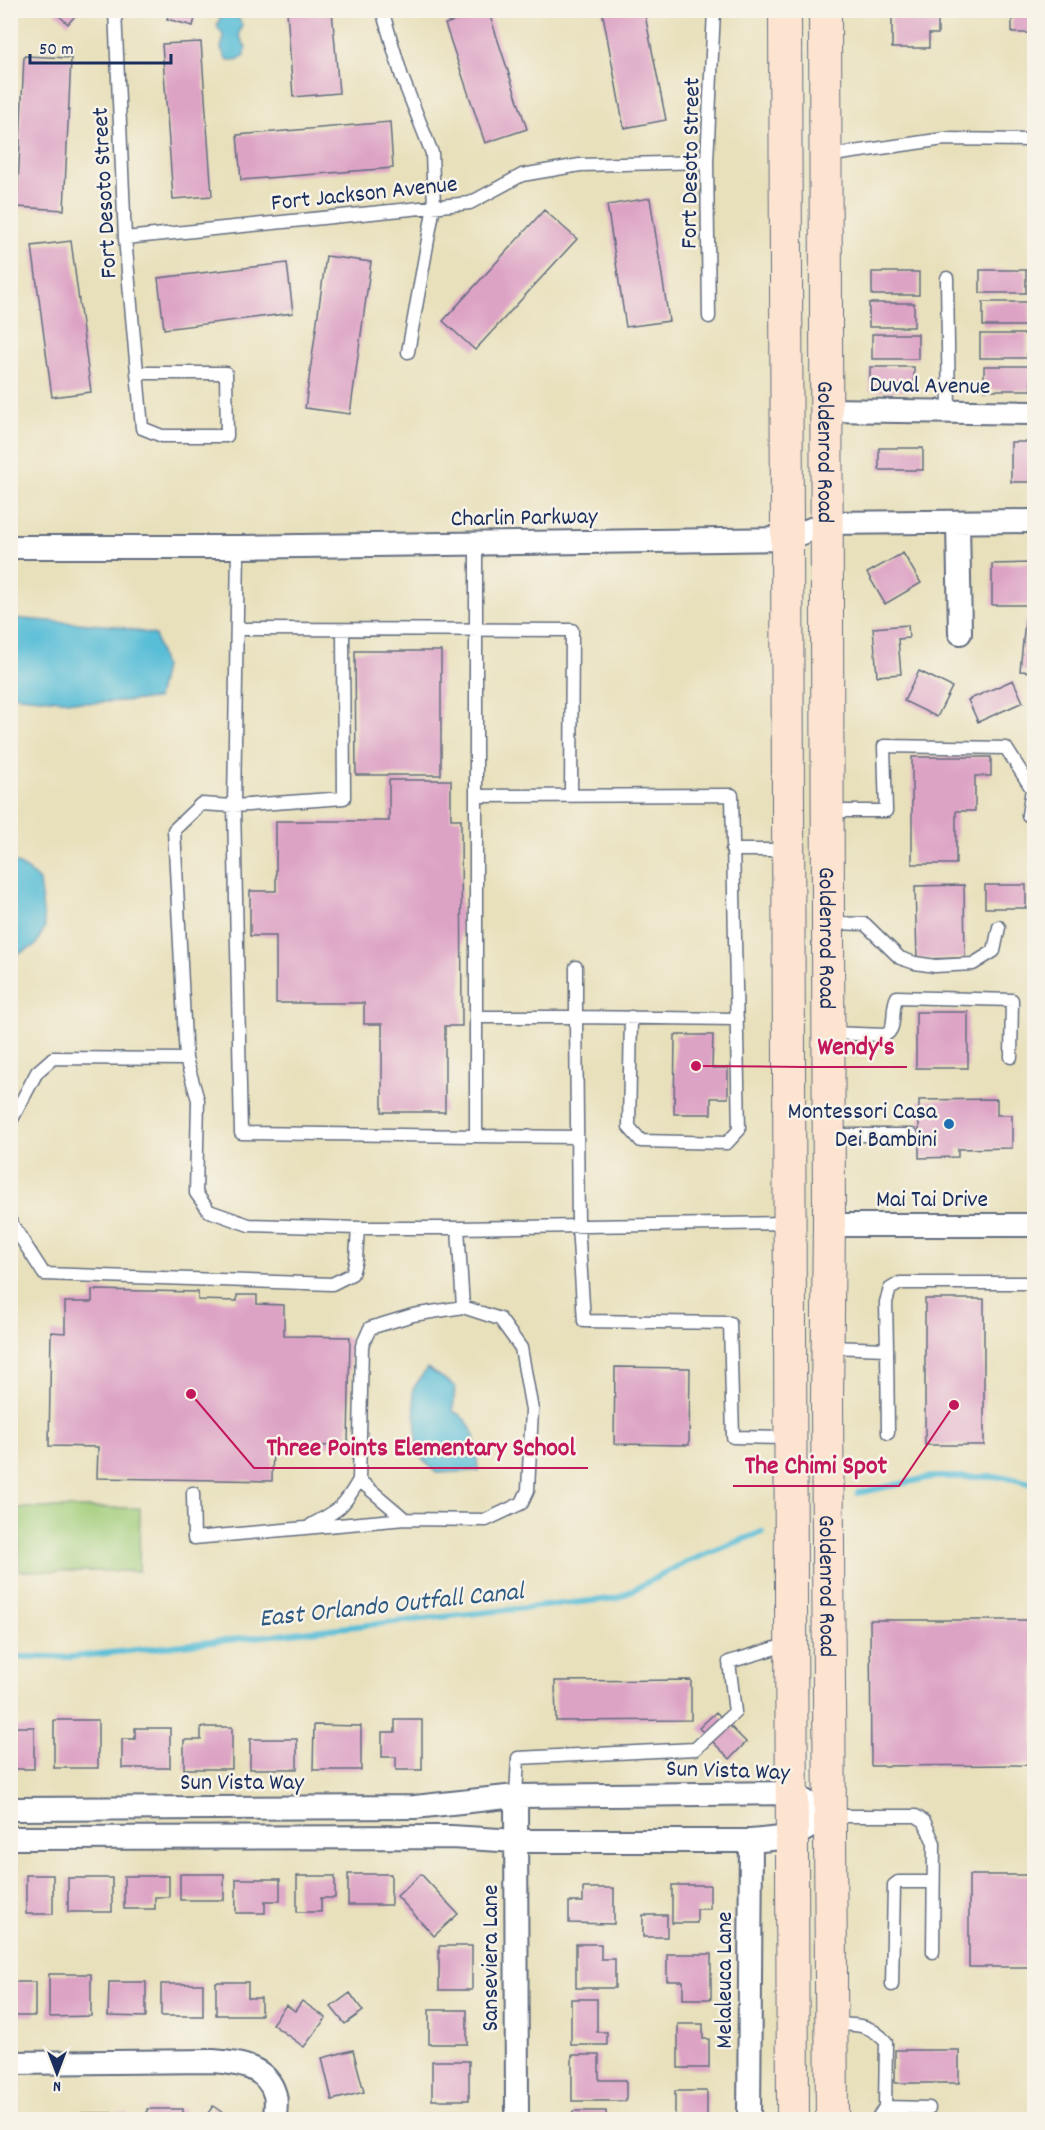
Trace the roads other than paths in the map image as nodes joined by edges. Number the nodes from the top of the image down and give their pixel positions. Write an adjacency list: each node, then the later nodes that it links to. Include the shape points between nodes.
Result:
1 (115, 10): 10 (lane, Fort Desoto Street)
2 (382, 10): 9 (lane, via 402,77 432,153)
3 (714, 10): 8 (lane, Fort Desoto Street)
4 (785, 10): 21 (main road, Goldenrod Road)
5 (825, 10): 7 (main road, Goldenrod Road)
6 (1035, 140): 7 (lane, via 944,139)
7 (825, 156): 15 (main road, Goldenrod Road)
8 (707, 162): 9 (lane, Fort Jackson Avenue, via 580,165 522,175 470,203); 12 (lane, Fort Desoto Street)
9 (434, 206): 10 (lane, Fort Jackson Avenue); 13 (lane)
10 (125, 238): 14 (lane, Fort Desoto Street)
11 (947, 278): 16 (lane)
12 (709, 317)
13 (408, 352)
14 (137, 373): 14 (lane, Fort Desoto Street, via 226,373 228,436 162,436 142,428)
15 (825, 410): 16 (street, Duval Avenue); 19 (main road, Goldenrod Road)
16 (949, 412): 17 (street, Duval Avenue)
17 (1035, 413)
18 (1035, 521): 20 (street, Charlin Parkway)
19 (826, 523): 20 (street, Charlin Parkway); 21 (street, Charlin Parkway); 32 (main road, Goldenrod Road)
20 (958, 523): 28 (street)
21 (787, 539): 22 (street, Charlin Parkway); 35 (main road, Goldenrod Road)
22 (476, 543): 24 (street, Charlin Parkway); 26 (lane)
23 (10, 547): 24 (street, Charlin Parkway)
24 (238, 547): 25 (lane)
25 (237, 629): 27 (lane); 31 (lane)
26 (476, 630): 27 (lane); 29 (lane, via 572,630); 30 (lane)
27 (343, 631): 31 (lane, via 344,798)
28 (960, 633)
29 (571, 795): 30 (lane); 34 (lane, via 732,795)
30 (476, 796): 39 (lane)
31 (234, 806): 46 (lane, via 201,804 174,831); 50 (lane, via 241,1132)
32 (827, 811): 33 (lane, via 886,811 884,746 1006,748 1032,789); 36 (main road, Goldenrod Road)
33 (1028, 814)
34 (732, 850): 35 (lane); 42 (lane)
35 (788, 850): 43 (main road, Goldenrod Road)
36 (828, 923): 37 (lane, via 865,924 900,958 935,966 973,964 994,951); 44 (main road, Goldenrod Road)
37 (999, 927)
38 (576, 967): 40 (lane)
39 (476, 1017): 40 (lane); 50 (lane)
40 (576, 1017): 41 (lane); 51 (lane)
41 (631, 1017): 42 (lane); 42 (lane, via 629,1127 641,1141 727,1143 739,1130)
42 (737, 1022)
43 (789, 1031): 53 (main road, Goldenrod Road); 55 (main road, via 805,1053 804,1185 808,1204 817,1218)
44 (828, 1033): 45 (lane, via 885,1035 892,1029 897,997 1012,1000); 48 (main road, Goldenrod Road)
45 (1011, 1057)
46 (186, 1059): 47 (lane, via 53,1058 37,1072); 57 (lane, via 198,1100 196,1192 209,1211 249,1225)
47 (10, 1124)
48 (829, 1135): 49 (lane); 55 (main road, Goldenrod Road)
49 (912, 1135)
50 (476, 1136): 51 (lane)
51 (577, 1137): 54 (lane)
52 (10, 1221): 57 (lane, via 44,1274 332,1284 351,1274)
53 (790, 1222): 54 (lane); 63 (main road, via 804,1244 815,1280 817,1384 818,1394); 65 (main road, Goldenrod Road)
54 (578, 1225): 58 (lane); 65 (lane, via 584,1321 730,1323 733,1437)
55 (829, 1225): 56 (street, Mai Tai Drive); 61 (main road, Goldenrod Road)
56 (1035, 1225)
57 (358, 1228): 58 (lane)
58 (458, 1228): 60 (lane)
59 (1035, 1283): 62 (lane, via 900,1283 890,1289 886,1302)
60 (463, 1307): 66 (lane, via 412,1315 370,1328 362,1346); 68 (lane, via 500,1318 520,1348 532,1410 528,1490 522,1503 486,1520)
61 (828, 1347): 62 (lane); 63 (main road, Goldenrod Road)
62 (886, 1349): 64 (lane)
63 (827, 1401): 74 (main road, Goldenrod Road)
64 (888, 1433)
65 (790, 1438): 70 (main road, Goldenrod Road)
66 (359, 1480): 68 (lane); 69 (lane, via 337,1511)
67 (193, 1493): 69 (lane, via 194,1538)
68 (405, 1519): 69 (lane)
69 (306, 1528)
70 (791, 1644): 71 (main road, Goldenrod Road); 72 (lane, via 729,1662 735,1712 694,1749 518,1758)
71 (791, 1793): 72 (street, Sun Vista Way); 74 (street, Sun Vista Way); 75 (main road, Goldenrod Road)
72 (516, 1796): 73 (street, Sun Vista Way, via 415,1807); 77 (street, Sanseviera Lane)
73 (10, 1809)
74 (830, 1816): 75 (street); 79 (lane, via 916,1816 924,1821 934,1843); 82 (main road, Goldenrod Road)
75 (791, 1837): 78 (street); 89 (main road, Goldenrod Road)
76 (10, 1838): 77 (street, via 451,1837)
77 (516, 1841): 78 (street); 87 (street, Sanseviera Lane)
78 (751, 1841): 88 (street, Melaleuca Lane)
79 (933, 1882): 80 (lane); 81 (lane, via 894,1885)
80 (933, 1952)
81 (892, 1985)
82 (831, 2024): 84 (lane, via 862,2025 876,2031 886,2042); 90 (main road, Goldenrod Road)
83 (10, 2063): 86 (street, via 243,2064 264,2076 275,2096)
84 (885, 2107): 85 (lane); 91 (lane)
85 (928, 2108)
86 (275, 2120)
87 (517, 2120)
88 (749, 2120)
89 (792, 2120)
90 (832, 2120)
91 (877, 2120)

